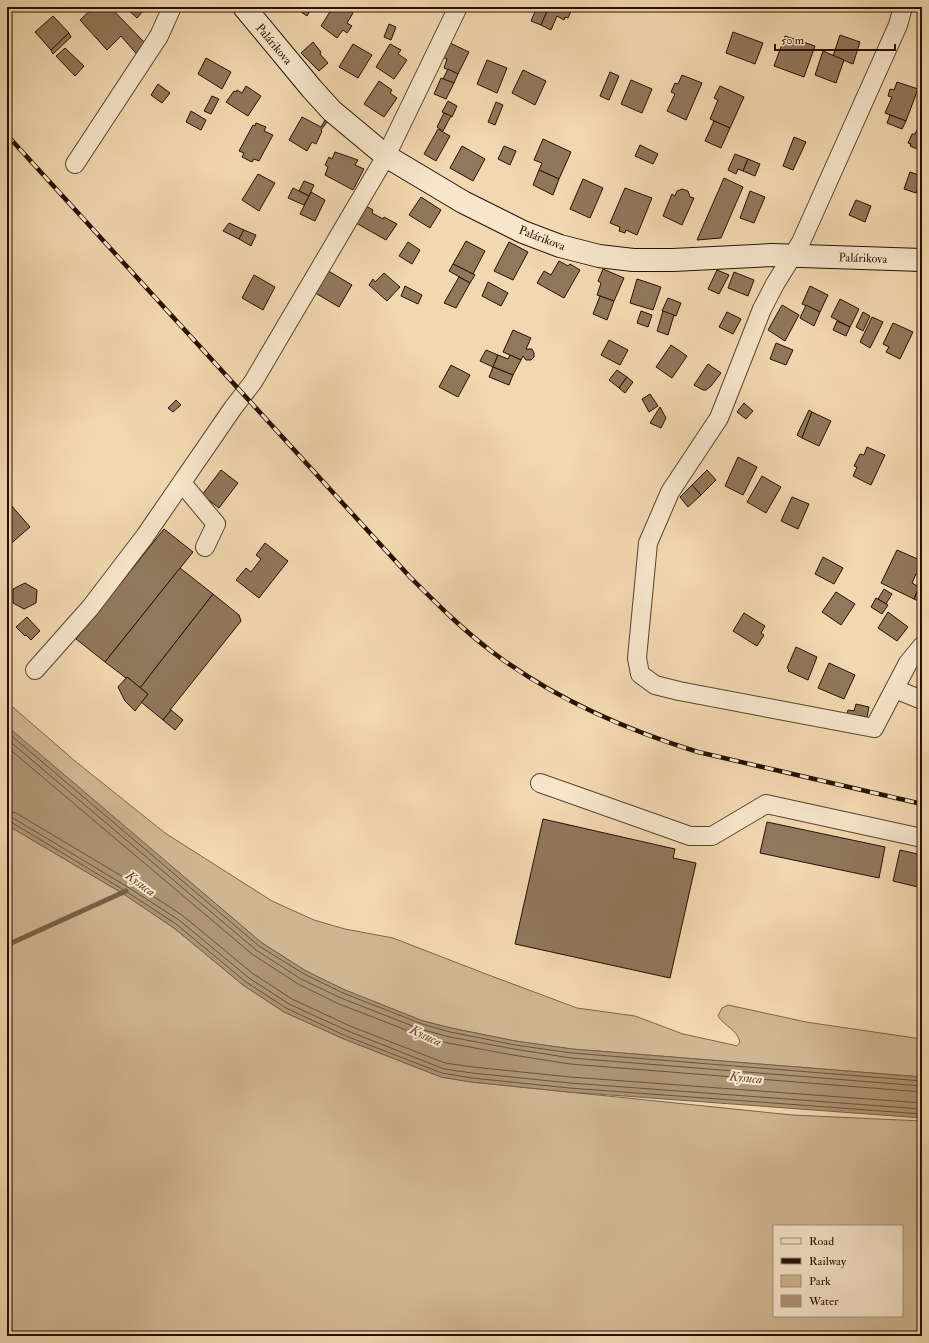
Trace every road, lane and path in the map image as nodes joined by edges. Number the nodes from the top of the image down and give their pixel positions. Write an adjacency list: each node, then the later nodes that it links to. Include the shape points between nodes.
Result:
1 (172, 7): 6 (street, via 159,36)
2 (244, 7): 5 (main road, Palárikova, via 332,111)
3 (458, 7): 5 (street)
4 (903, 7): 7 (street, via 898,25)
5 (386, 156): 7 (main road, Palárikova, via 463,202 523,232 560,246 599,256 633,260 673,260); 9 (street, via 253,382)
6 (75, 164)
7 (794, 256): 8 (main road, Palárikova); 13 (street, via 762,309 719,418 670,492 648,543 637,658 640,674 655,685 679,691 874,728)
8 (922, 260)
9 (182, 483): 10 (street, via 216,524); 12 (street, via 90,608)
10 (205, 547)
11 (922, 646): 13 (street, via 908,663)
12 (35, 670)
13 (895, 689): 14 (street)
14 (922, 700)
15 (540, 783): 16 (street, via 690,836 712,836 766,804)
16 (922, 838)

